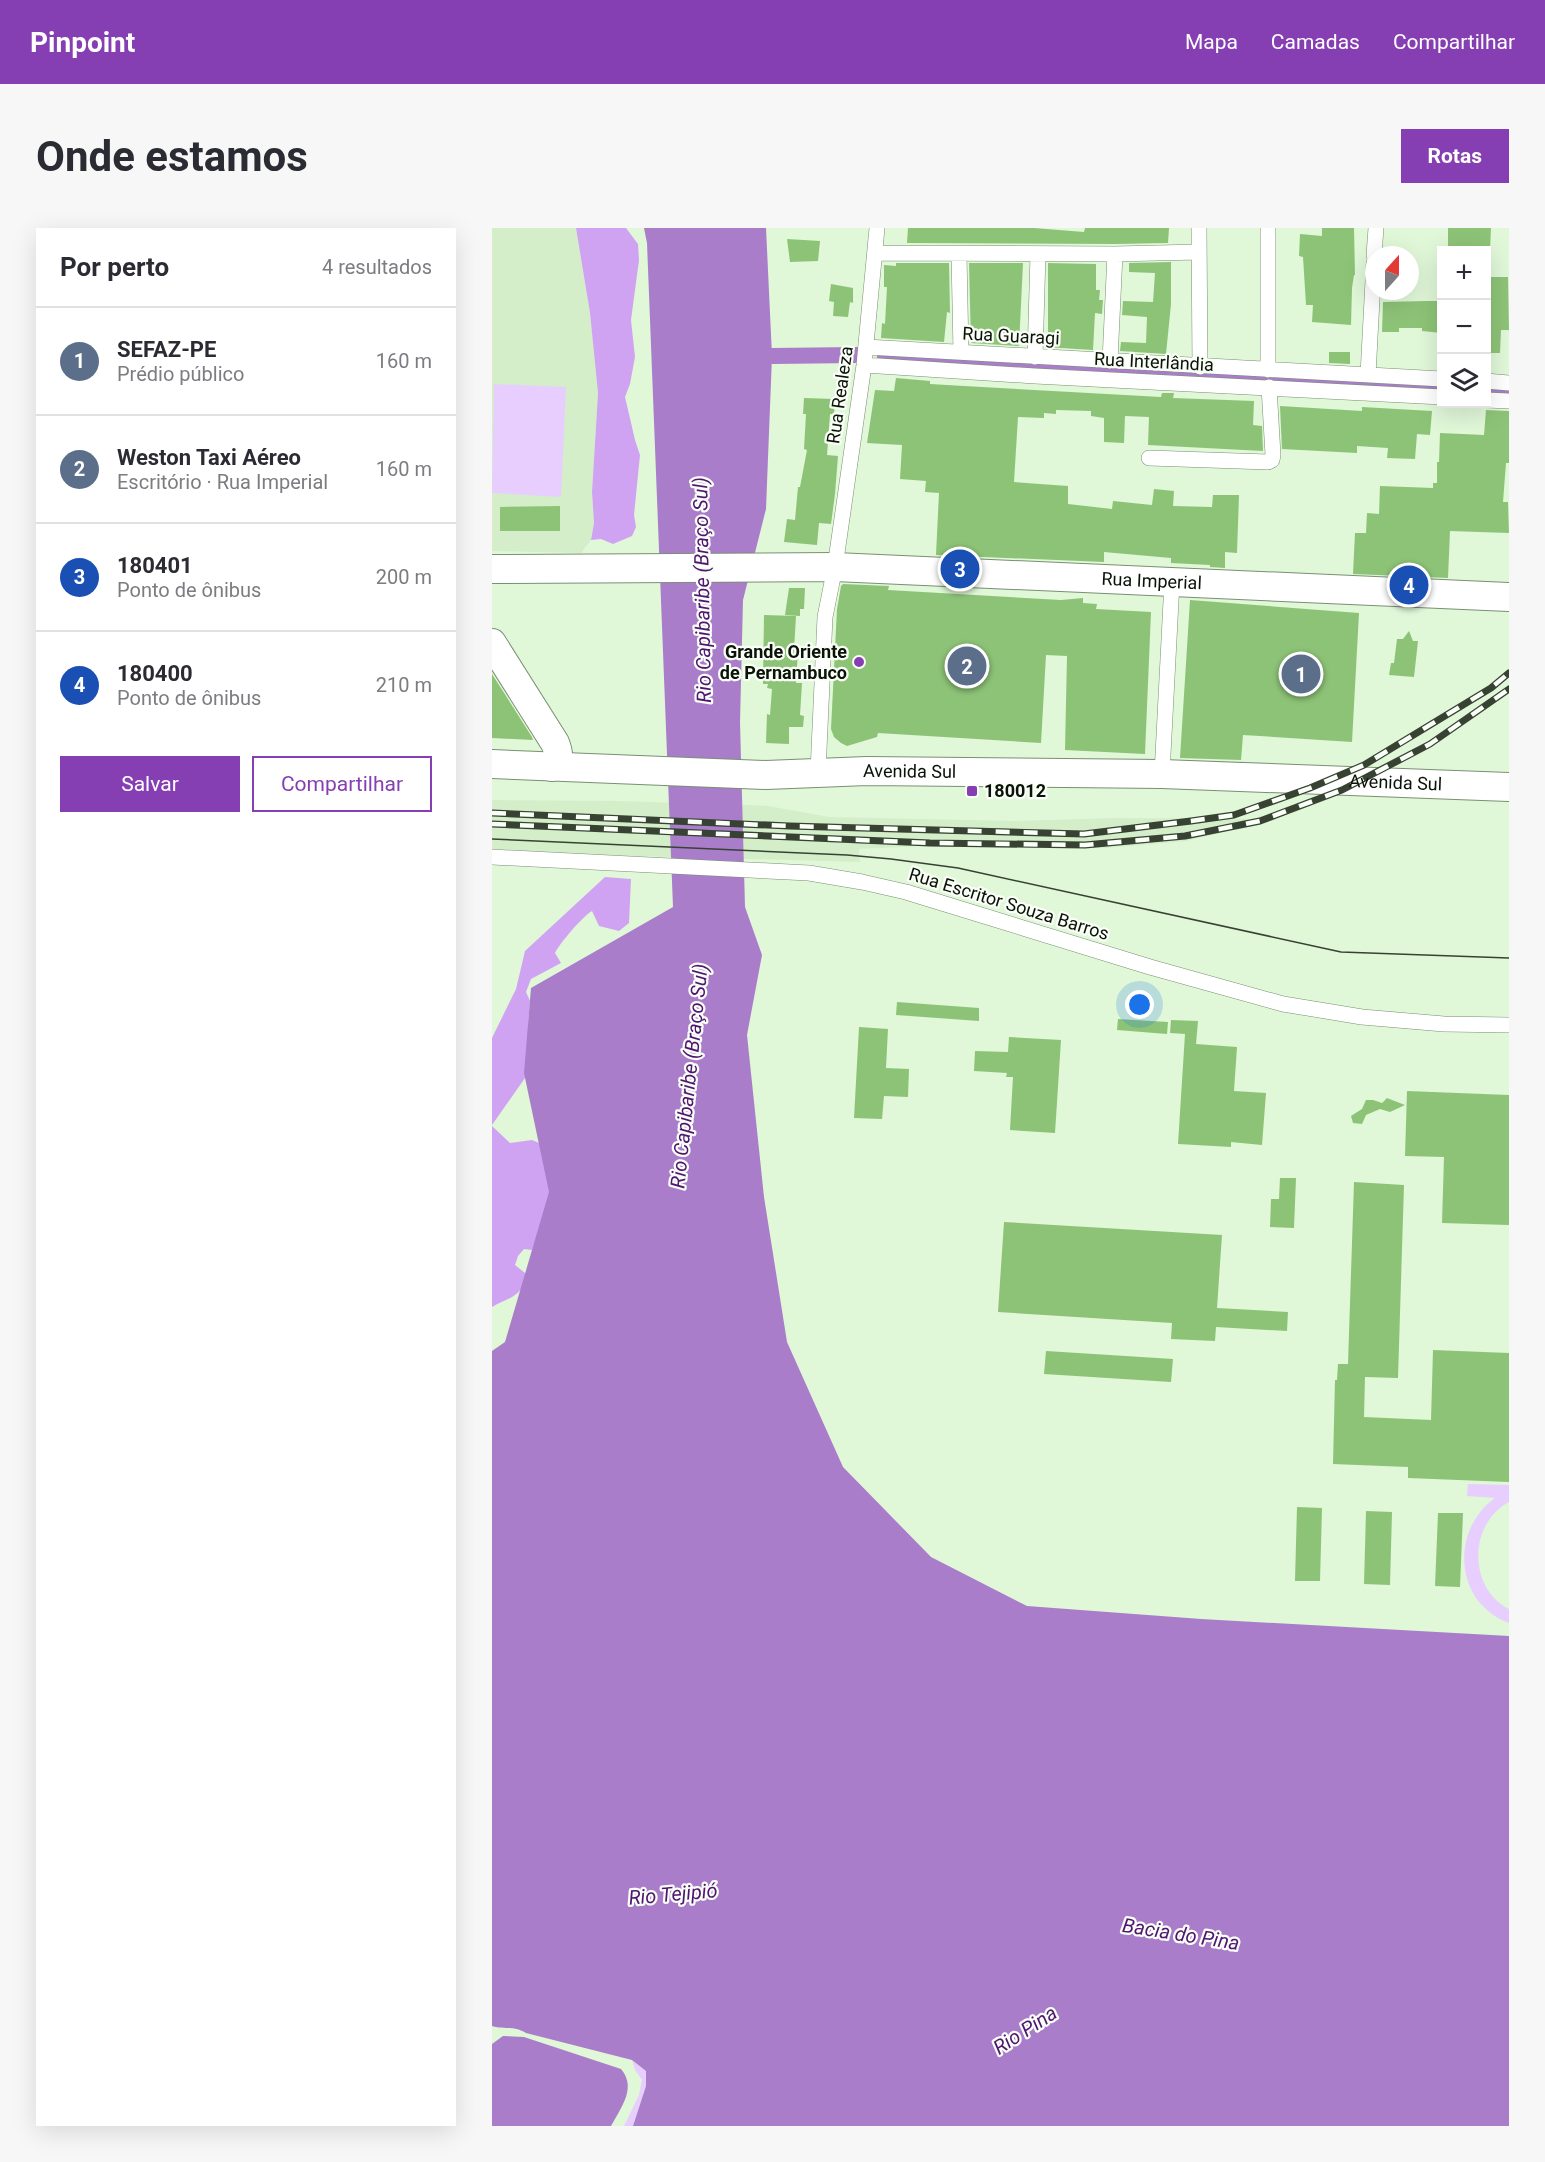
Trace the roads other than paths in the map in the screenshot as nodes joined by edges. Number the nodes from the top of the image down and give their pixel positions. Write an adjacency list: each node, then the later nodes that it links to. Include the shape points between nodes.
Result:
1 (877, 228): 7 (street, Rua Realeza)
2 (1199, 228): 6 (street)
3 (1268, 228): 18 (street)
4 (1376, 228): 5 (street)
5 (1375, 246)
6 (1199, 252): 9 (street); 17 (street)
7 (875, 253): 10 (street); 12 (street, Rua Realeza)
8 (1038, 254): 9 (street); 10 (street); 14 (street)
9 (1115, 254): 15 (street)
10 (959, 255): 13 (street)
11 (1372, 300): 19 (street)
12 (866, 347): 13 (street, Rua Guaragi); 16 (street, Rua Realeza)
13 (961, 352): 14 (street, Rua Guaragi)
14 (1035, 357): 15 (street, Rua Guaragi)
15 (1110, 361): 17 (street, Rua Guaragi)
16 (864, 365): 23 (street, Rua Interlândia); 28 (street, Rua Realeza)
17 (1200, 367): 18 (street, Rua Guaragi)
18 (1268, 370): 19 (street, Rua Guaragi)
19 (1368, 375): 20 (street, Rua Guaragi)
20 (1437, 379)
21 (1491, 381): 22 (street)
22 (1509, 383)
23 (1269, 387): 24 (street, Rua Interlândia); 27 (street, via 1272,460)
24 (1437, 397)
25 (1491, 400): 26 (street)
26 (1509, 401)
27 (1149, 458)
28 (835, 567): 29 (highway, Rua Imperial); 30 (highway, Rua Imperial); 35 (street, Rua Realeza, via 825,617)
29 (492, 569)
30 (1172, 582): 31 (highway, Rua Imperial); 36 (street)
31 (1509, 597)
32 (492, 643): 34 (highway, via 555,743 557,761)
33 (492, 765): 34 (highway, Avenida Sul)
34 (552, 767): 35 (highway, Avenida Sul, via 766,775)
35 (818, 772): 36 (highway, Avenida Sul)
36 (1162, 774): 37 (highway, Avenida Sul)
37 (1509, 787)
38 (492, 856): 39 (street, Rua Escritor Souza Barros, via 809,873 906,892 1283,1004 1362,1017)
39 (1509, 1025)

